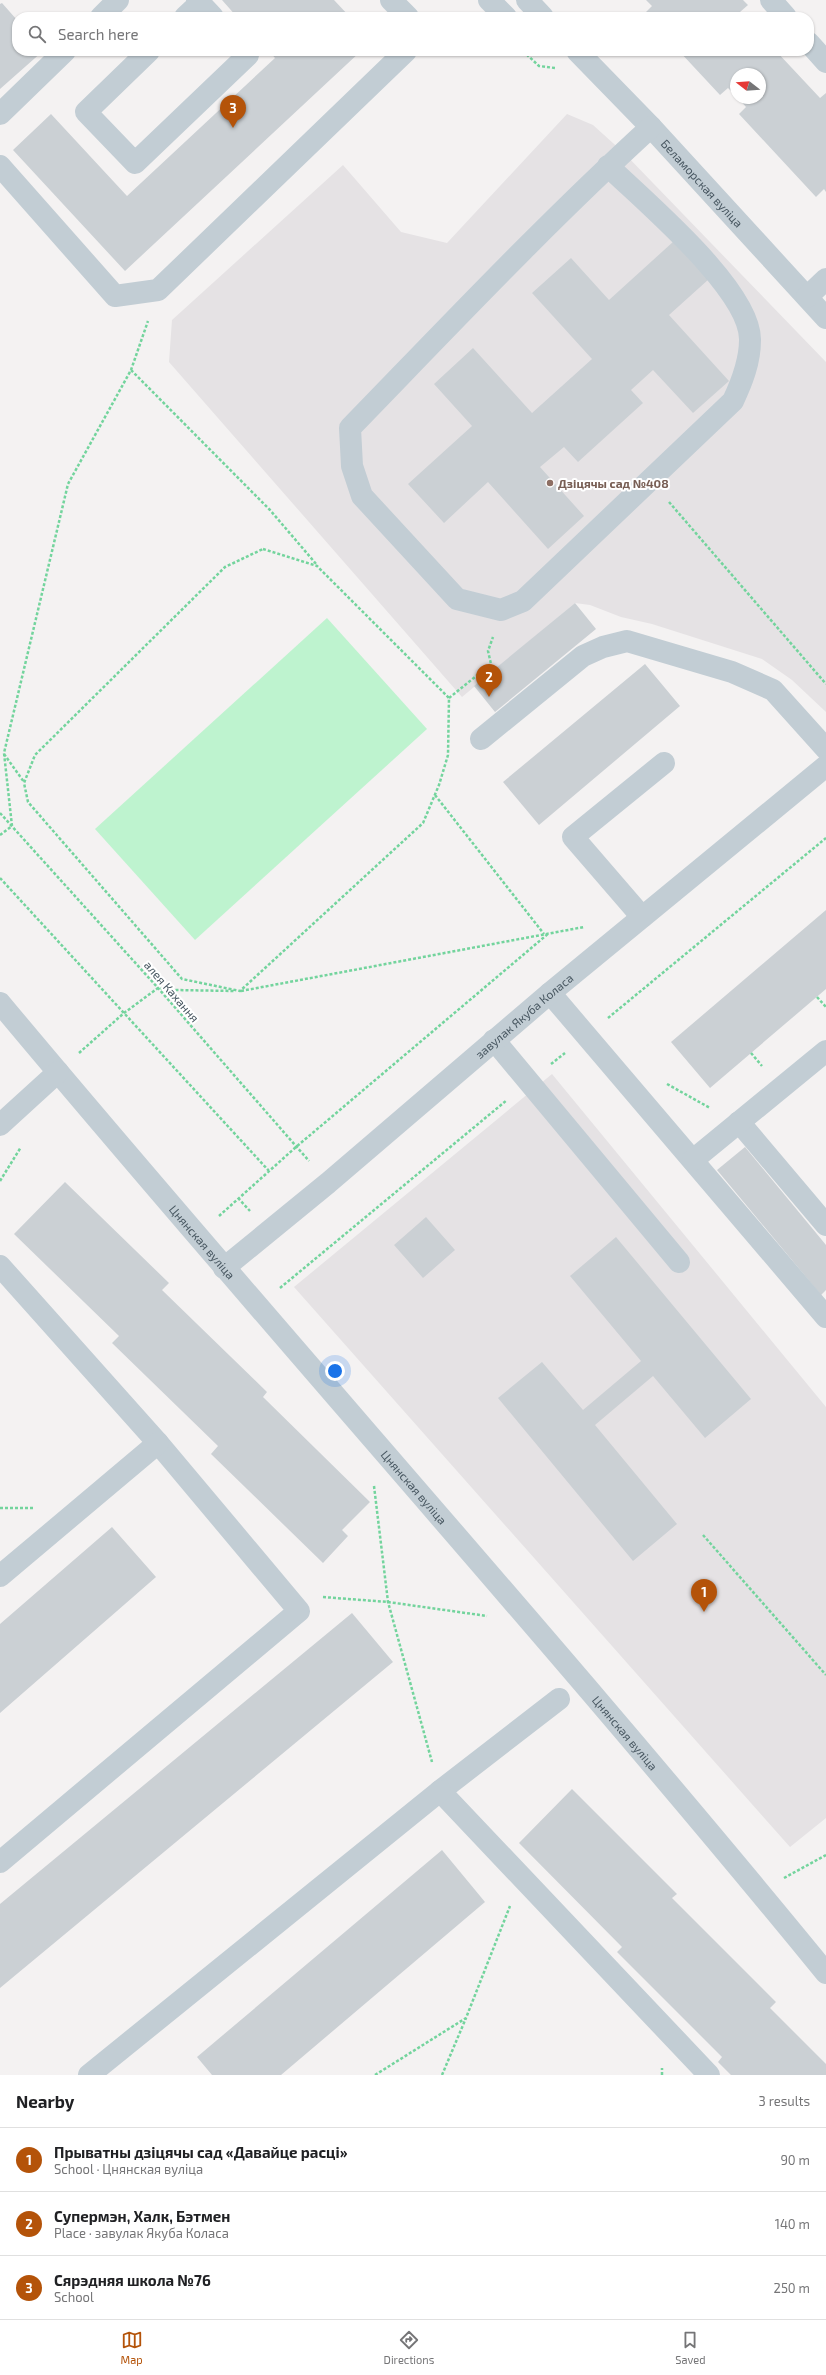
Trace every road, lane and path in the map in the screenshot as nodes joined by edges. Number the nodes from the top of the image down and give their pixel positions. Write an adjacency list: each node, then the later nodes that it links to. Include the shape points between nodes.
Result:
1 (118, 0): 6 (street)
2 (392, 0): 7 (street)
3 (489, 0): 8 (street)
4 (527, 0): 9 (street)
5 (771, 0): 10 (street)
6 (106, 12)
7 (403, 12)
8 (501, 12)
9 (539, 12)
10 (782, 12)
11 (814, 49): 17 (street)
12 (60, 56): 18 (street)
13 (144, 56): 14 (street, via 86,112 135,163)
14 (247, 56)
15 (401, 56): 23 (street)
16 (582, 56): 19 (street, Беламорская вуліца)
17 (826, 62)
18 (0, 114)
19 (651, 127): 21 (street); 24 (street, Беламорская вуліца)
20 (0, 166): 23 (street, via 115,296)
21 (608, 166): 27 (street, via 718,273 741,307 750,339 744,376 733,402); 29 (street, via 350,428 352,466 362,496 457,599)
22 (826, 279): 24 (street)
23 (158, 290): 26 (path)
24 (807, 297): 25 (street, Беламорская вуліца)
25 (826, 318)
26 (131, 370): 28 (path, via 270,510); 34 (path, via 68,484)
27 (650, 480): 29 (street, via 523,601); 30 (path)
28 (317, 566): 31 (path); 37 (path, via 263,549 225,566 35,755)
29 (501, 610): 31 (path, via 488,652 491,664)
30 (826, 684)
31 (449, 698): 38 (path, via 448,755)
32 (481, 739): 33 (street, via 583,656 603,647 627,641 732,672 773,690)
33 (826, 749)
34 (4, 753): 37 (path); 40 (path)
35 (664, 763): 44 (street, via 573,837)
36 (826, 766): 44 (street, завулак Якуба Коласа)
37 (24, 783): 49 (path, via 28,802 182,979)
38 (435, 795): 47 (path); 49 (path, via 423,823)
39 (0, 813): 40 (path, алея Кахання)
40 (12, 826): 41 (path); 48 (path, алея Кахання)
41 (0, 835)
42 (826, 838): 55 (path)
43 (0, 878): 54 (path)
44 (642, 917): 50 (street, завулак Якуба Коласа)
45 (586, 926): 46 (path)
46 (549, 933): 47 (path); 64 (path)
47 (544, 934): 49 (path)
48 (158, 988): 49 (path); 54 (path); 64 (path, алея Кахання)
49 (240, 991)
50 (550, 992): 55 (street); 56 (street, завулак Якуба Коласа)
51 (817, 997): 53 (path)
52 (0, 1003): 58 (street, Цнянская вуліца)
53 (826, 1007)
54 (124, 1013): 58 (path); 66 (path)
55 (587, 1035): 59 (path); 65 (street)
56 (494, 1040): 59 (street); 67 (street, завулак Якуба Коласа)
57 (826, 1051): 62 (street)
58 (58, 1072): 63 (street); 69 (street, Цнянская вуліца)
59 (529, 1082): 70 (street); 73 (path)
60 (665, 1082): 61 (path)
61 (712, 1110)
62 (739, 1122): 65 (street); 68 (street)
63 (0, 1125)
64 (296, 1147): 66 (path); 67 (path, алея Кахання)
65 (693, 1160): 74 (street)
66 (269, 1171): 69 (path)
67 (328, 1182): 72 (street, завулак Якуба Коласа)
68 (826, 1225)
69 (197, 1235): 72 (street, Цнянская вуліца)
70 (679, 1262)
71 (0, 1266): 75 (street)
72 (224, 1268): 73 (street, Цнянская вуліца)
73 (257, 1307): 88 (street, Цнянская вуліца)
74 (826, 1317)
75 (158, 1443): 78 (street); 79 (street)
76 (373, 1478): 80 (path)
77 (703, 1535): 82 (path)
78 (0, 1576)
79 (285, 1594): 80 (path); 86 (street, via 299,1611)
80 (388, 1602): 81 (path); 84 (path)
81 (494, 1617)
82 (826, 1675)
83 (558, 1699): 84 (street)
84 (440, 1791): 87 (street); 91 (street)
85 (826, 1855): 88 (path)
86 (0, 1862)
87 (521, 1877): 90 (path); 94 (street)
88 (760, 1892): 89 (street, Цнянская вуліца)
89 (826, 1973)
90 (466, 2018): 92 (path); 93 (path)
91 (89, 2075)
92 (375, 2075)
93 (442, 2075)
94 (709, 2075)

